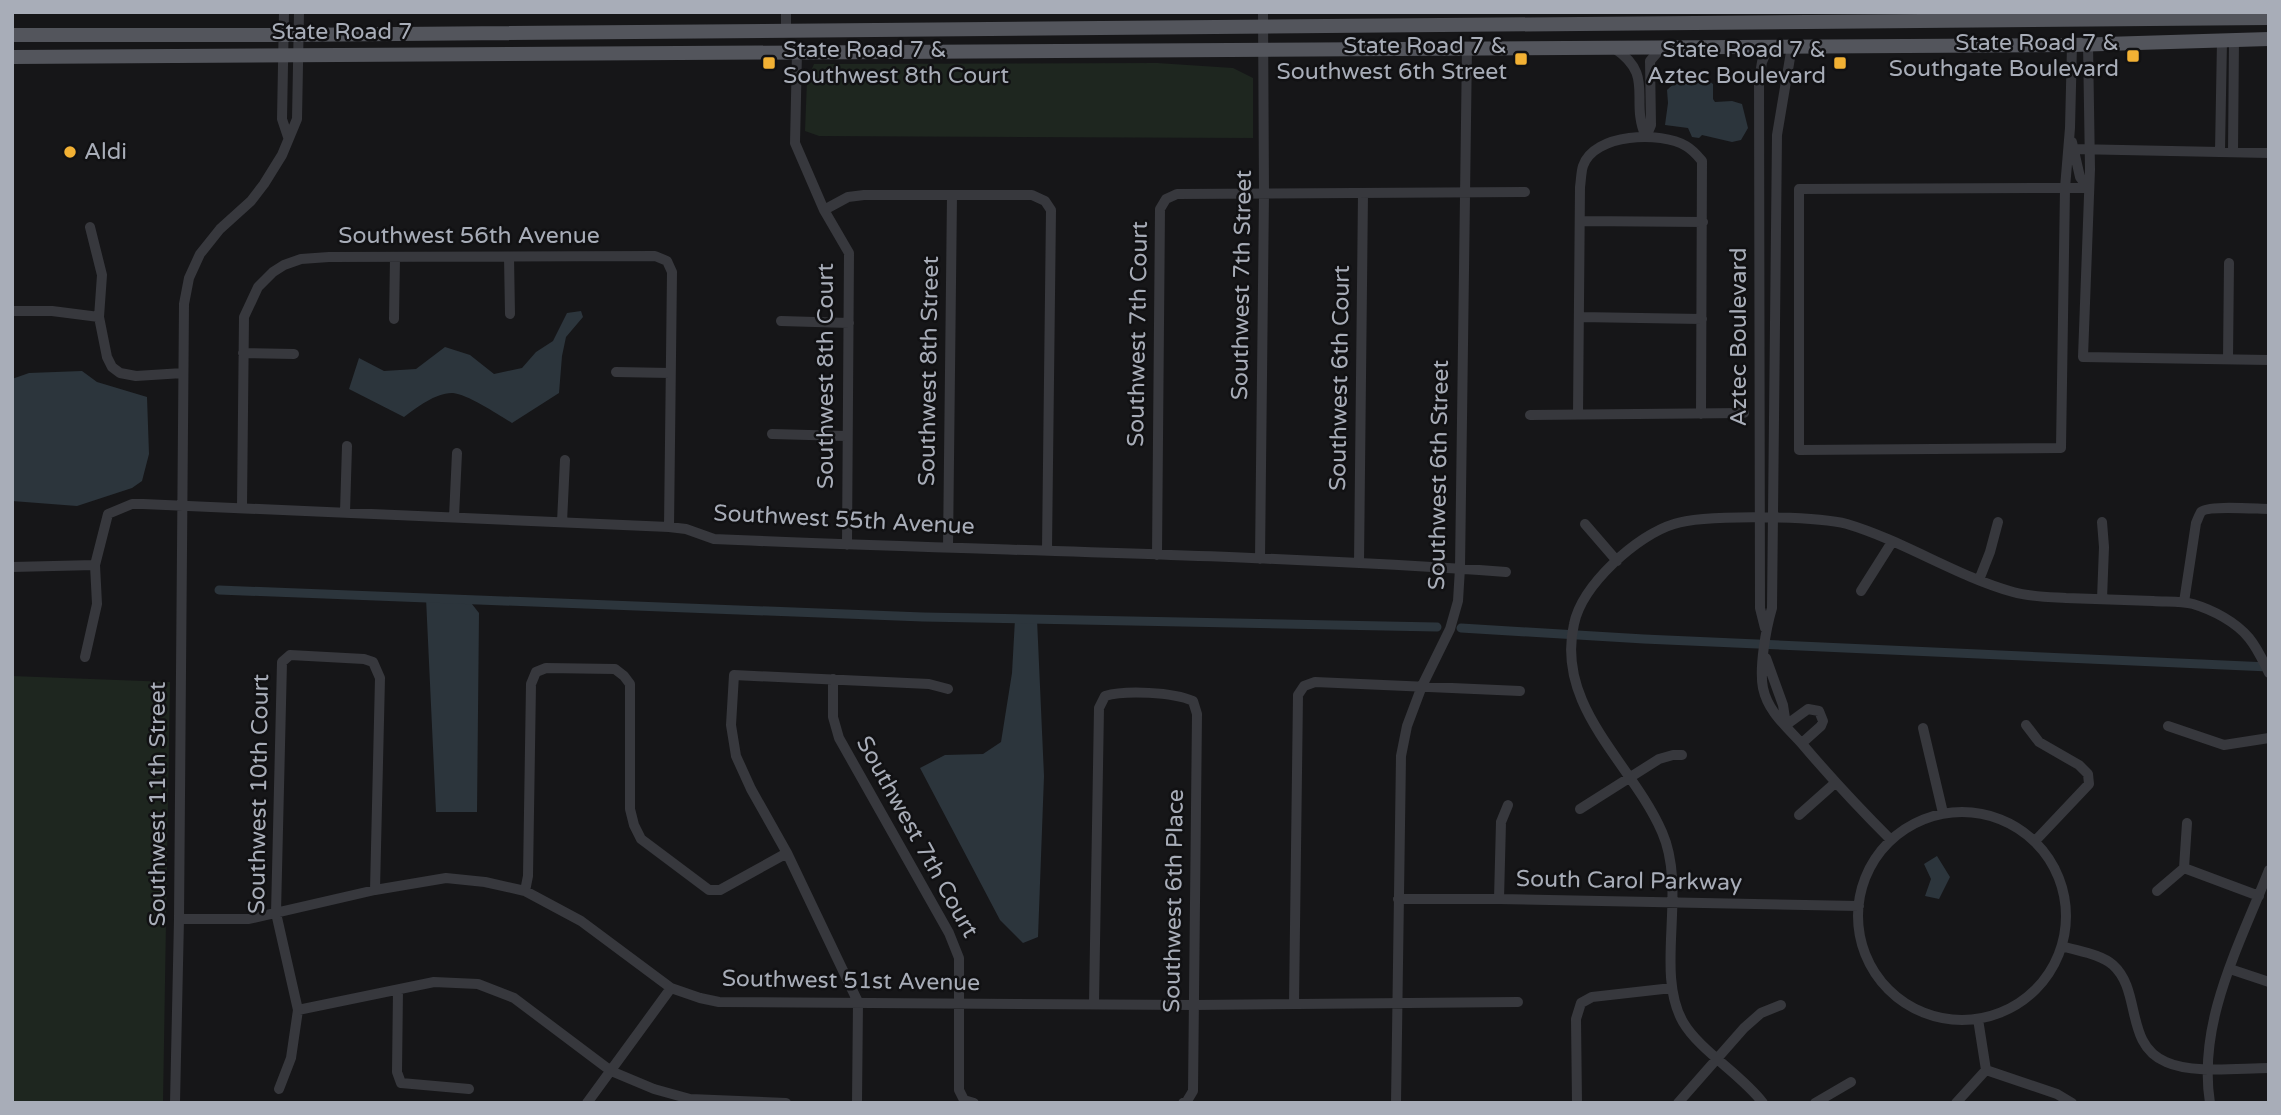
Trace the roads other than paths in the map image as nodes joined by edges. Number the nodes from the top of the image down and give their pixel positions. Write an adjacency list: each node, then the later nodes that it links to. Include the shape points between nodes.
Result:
1 (284, 12): 15 (street)
2 (299, 12): 16 (street, Southwest 11th Street)
3 (786, 12): 12 (street)
4 (2073, 16): 5 (main road, State Road 7); 9 (main road, State Road 7); 19 (main road)
5 (2088, 16): 7 (main road, State Road 7); 20 (main road)
6 (1773, 18): 9 (main road, State Road 7); 10 (main road, State Road 7); 22 (main road, via 1766,33)
7 (2269, 18)
8 (1263, 20): 10 (main road, State Road 7); 11 (main road, State Road 7); 27 (street, Southwest 7th Street)
9 (1816, 23): 21 (main road, via 1785,32)
10 (1503, 26): 24 (main road, via 1478,35)
11 (839, 29): 12 (main road, State Road 7); 29 (main road, via 809,38)
12 (786, 30): 13 (main road, State Road 7); 28 (main road, via 773,45)
13 (598, 31): 16 (main road, State Road 7); 30 (main road, via 557,40)
14 (12, 35): 15 (main road, State Road 7)
15 (283, 35): 16 (main road, State Road 7); 31 (street)
16 (298, 35): 32 (street, Southwest 11th Street)
17 (2269, 37): 18 (main road, State Road 7)
18 (2228, 40): 20 (main road, State Road 7); 39 (street); 40 (street)
19 (2072, 44): 20 (main road, State Road 7); 23 (main road, State Road 7); 34 (street)
20 (2088, 44): 38 (street)
21 (1769, 45): 22 (main road, State Road 7); 23 (main road, State Road 7); 79 (street, Aztec Boulevard, via 1759,80)
22 (1736, 46): 26 (main road, State Road 7)
23 (1792, 46): 78 (street, Aztec Boulevard, via 1777,135)
24 (1467, 47): 25 (main road, State Road 7); 27 (main road, State Road 7); 44 (street, Southwest 6th Street)
25 (1612, 47): 26 (main road, State Road 7); 36 (street, via 1635,65 1640,123)
26 (1662, 47): 36 (street, via 1650,61 1651,125)
27 (1263, 49): 29 (main road, State Road 7); 47 (street, Southwest 7th Street)
28 (757, 52): 29 (main road, State Road 7); 30 (main road, State Road 7)
29 (797, 52): 49 (street, Southwest 8th Court, via 795,143)
30 (538, 54): 32 (main road, State Road 7)
31 (283, 55): 32 (main road, State Road 7); 33 (main road, State Road 7); 35 (street, via 282,120)
32 (298, 55): 35 (street, Southwest 11th Street, via 298,119)
33 (12, 57)
34 (2070, 128): 37 (street); 42 (street)
35 (288, 137): 69 (street, Southwest 11th Street, via 264,184 200,254 189,278)
36 (1646, 137): 50 (street, via 1603,146 1583,164); 51 (street, via 1685,145 1702,161)
37 (2073, 149): 38 (street); 43 (street, via 2080,177)
38 (2090, 149): 39 (street); 43 (street)
39 (2220, 151): 40 (street)
40 (2233, 152): 41 (street)
41 (2269, 152)
42 (2065, 188): 42 (street, via 1799,190 1799,450 2061,448); 43 (street)
43 (2088, 188): 66 (street, via 2083,357)
44 (1466, 191): 45 (street); 46 (street); 104 (street, Southwest 6th Street)
45 (1525, 192)
46 (1363, 193): 47 (street); 101 (street, Southwest 6th Court)
47 (1264, 194): 98 (street, Southwest 7th Court, via 1177,194 1166,199 1160,209); 99 (street, Southwest 7th Street)
48 (953, 195): 49 (street, via 848,197); 96 (street, Southwest 8th Street); 97 (street, via 1032,195 1051,210)
49 (824, 209): 63 (street, Southwest 8th Court, via 849,253)
50 (1580, 221): 51 (street); 59 (street)
51 (1703, 222): 61 (street)
52 (89, 227): 58 (street, via 102,275)
53 (509, 257): 54 (street, Southwest 56th Avenue); 57 (street); 70 (street, Southwest 56th Avenue, via 655,256 667,261 672,272)
54 (395, 258): 60 (street); 64 (street, Southwest 56th Avenue, via 301,259 284,265 258,287 244,317)
55 (2229, 263): 66 (street)
56 (12, 311): 58 (street)
57 (510, 314)
58 (99, 317): 69 (street, via 107,357 120,373)
59 (1579, 317): 61 (street); 74 (street)
60 (394, 319)
61 (1702, 319): 72 (street)
62 (782, 321): 63 (street)
63 (849, 323): 76 (street, Southwest 8th Court)
64 (243, 353): 65 (street); 83 (street)
65 (294, 355)
66 (2228, 359): 67 (street)
67 (2269, 360)
68 (616, 372): 70 (street)
69 (183, 373): 82 (street, Southwest 11th Street)
70 (670, 373): 93 (street)
71 (1744, 413): 72 (street)
72 (1701, 414): 74 (street)
73 (1530, 415): 74 (street)
74 (1578, 415)
75 (772, 434): 76 (street)
76 (846, 436): 95 (street, Southwest 8th Court)
77 (346, 446): 85 (street)
78 (1774, 449): 79 (street); 88 (street, Aztec Boulevard)
79 (1760, 450): 87 (street, Aztec Boulevard)
80 (457, 453): 86 (street)
81 (565, 460): 89 (street)
82 (181, 505): 83 (street, Southwest 55th Avenue); 102 (street, via 132,505 108,513); 145 (street, Southwest 11th Street)
83 (242, 506): 85 (street, Southwest 55th Avenue)
84 (2269, 509): 109 (street, via 2204,509 2200,513)
85 (345, 512): 86 (street, Southwest 55th Avenue)
86 (454, 517): 89 (street, Southwest 55th Avenue)
87 (1760, 519): 88 (street); 100 (street, via 1676,523 1646,538); 110 (street, Aztec Boulevard, via 1760,608)
88 (1773, 519): 94 (street, via 1842,523); 110 (street, Aztec Boulevard, via 1772,608)
89 (562, 522): 93 (street, Southwest 55th Avenue)
90 (1998, 522): 106 (street)
91 (2102, 522): 108 (street)
92 (1585, 524): 100 (street)
93 (669, 527): 95 (street, Southwest 55th Avenue, via 714,538)
94 (1892, 542): 106 (street); 107 (street)
95 (847, 545): 96 (street, Southwest 55th Avenue)
96 (948, 548): 97 (street, Southwest 55th Avenue)
97 (1047, 549): 98 (street, Southwest 55th Avenue)
98 (1157, 555): 99 (street, Southwest 55th Avenue)
99 (1260, 559): 101 (street, Southwest 55th Avenue)
100 (1617, 561): 124 (street, via 1588,592 1574,620 1572,671 1581,702)
101 (1359, 563): 104 (street, Southwest 55th Avenue)
102 (94, 565): 103 (street); 111 (street, via 97,604)
103 (12, 567)
104 (1460, 568): 105 (street, Southwest 55th Avenue); 114 (street, Southwest 6th Street, via 1450,629)
105 (1506, 572)
106 (1979, 580): 108 (street, via 2026,595)
107 (1861, 591)
108 (2102, 600): 109 (street)
109 (2184, 603): 112 (street, via 2228,621 2248,637)
110 (1766, 630): 117 (street, Aztec Boulevard, via 1764,690 1774,714)
111 (85, 657)
112 (2269, 673)
113 (833, 679): 115 (street, via 929,684); 133 (street, via 734,676 731,726 736,756); 156 (street, Southwest 7th Court, via 833,718 839,738 949,933 959,958)
114 (1422, 686): 116 (street); 140 (street, Southwest 6th Street, via 1401,756); 157 (street, via 1315,681 1298,695)
115 (948, 690)
116 (1520, 691)
117 (1786, 725): 122 (street, Aztec Boulevard); 122 (street, via 1808,709 1819,711 1821,726)
118 (2026, 725): 132 (street, via 2039,742 2079,765 2088,774 2089,784)
119 (2168, 726): 121 (street, via 2224,745)
120 (1923, 727): 128 (street)
121 (2269, 738)
122 (1802, 743): 125 (street, Aztec Boulevard)
123 (1682, 755): 124 (street, via 1660,759)
124 (1630, 779): 127 (street); 142 (street, via 1664,836 1672,867)
125 (1835, 783): 129 (street); 131 (street, Aztec Boulevard)
126 (1508, 805): 141 (street, via 1501,822)
127 (1580, 809)
128 (1943, 813): 131 (street, via 1906,828); 132 (street, via 1999,818)
129 (1799, 815)
130 (2188, 823): 134 (street)
131 (1891, 841): 143 (street, via 1869,870)
132 (2035, 841): 146 (street, via 2052,863 2063,890)
133 (787, 853): 137 (street, via 720,890 709,890 641,839 630,809 630,684 615,669 546,668 536,672 531,684); 152 (street)
134 (2183, 868): 138 (street); 139 (street)
135 (2269, 870): 139 (street)
136 (375, 890): 137 (street, Southwest 51st Avenue, via 446,878); 144 (street, Southwest 51st Avenue); 144 (street, Southwest 10th Court, via 380,678 373,662 364,659 290,655 282,662)
137 (526, 891): 149 (street, Southwest 51st Avenue, via 581,921)
138 (2157, 891)
139 (2259, 897): 147 (street)
140 (1398, 899): 141 (street, South Carol Parkway); 153 (street, Southwest 6th Street)
141 (1499, 899): 142 (street, South Carol Parkway)
142 (1673, 904): 143 (street, South Carol Parkway); 150 (street)
143 (1859, 906): 161 (street, via 1865,953 1891,992 1931,1016)
144 (276, 913): 145 (street, Southwest 51st Avenue, via 249,919); 160 (street, Southwest 10th Court)
145 (179, 919): 172 (street, Southwest 11th Street)
146 (2062, 946): 161 (street, via 2050,973 2030,995 2006,1011); 163 (street, via 2105,960 2117,970 2126,985 2140,1037 2156,1056 2168,1063)
147 (2230, 969): 148 (street); 163 (street, via 2213,1021)
148 (2269, 982)
149 (671, 988): 152 (street, Southwest 51st Avenue, via 719,1002); 166 (street)
150 (1672, 988): 162 (street, via 1684,1024); 177 (street, via 1592,997 1581,1003 1576,1019)
151 (397, 990): 160 (street); 166 (street, via 434,982 478,984 514,998); 169 (street, via 397,1072 401,1083)
152 (858, 1002): 156 (street, Southwest 51st Avenue); 175 (street)
153 (1396, 1002): 154 (street, Southwest 51st Avenue); 157 (street, Southwest 51st Avenue); 176 (street, Southwest 6th Street)
154 (1518, 1002)
155 (1094, 1003): 156 (street, Southwest 51st Avenue); 158 (street, Southwest 51st Avenue); 158 (street, Southwest 6th Place, via 1098,708 1105,696 1116,692 1182,696 1193,701 1197,714)
156 (960, 1004): 170 (street, Southwest 7th Court, via 959,1090)
157 (1294, 1004): 158 (street, Southwest 51st Avenue)
158 (1194, 1005): 171 (street, Southwest 6th Place, via 1193,1091)
159 (1781, 1005): 162 (street, via 1744,1027)
160 (298, 1010): 168 (street, Southwest 10th Court, via 291,1058)
161 (1978, 1019): 165 (street)
162 (1718, 1058): 178 (street); 179 (street)
163 (2208, 1068): 164 (street); 183 (street)
164 (2269, 1068)
165 (1986, 1070): 181 (street); 182 (street)
166 (611, 1071): 173 (street); 174 (street, via 690,1100)
167 (1851, 1082): 180 (street)
168 (279, 1089)
169 (469, 1089)
170 (969, 1101)
171 (1185, 1102)
172 (175, 1103)
173 (587, 1103)
174 (786, 1103)
175 (857, 1103)
176 (1396, 1103)
177 (1577, 1103)
178 (1678, 1103)
179 (1763, 1103)
180 (1815, 1103)
181 (1955, 1103)
182 (2071, 1103)
183 (2210, 1103)

